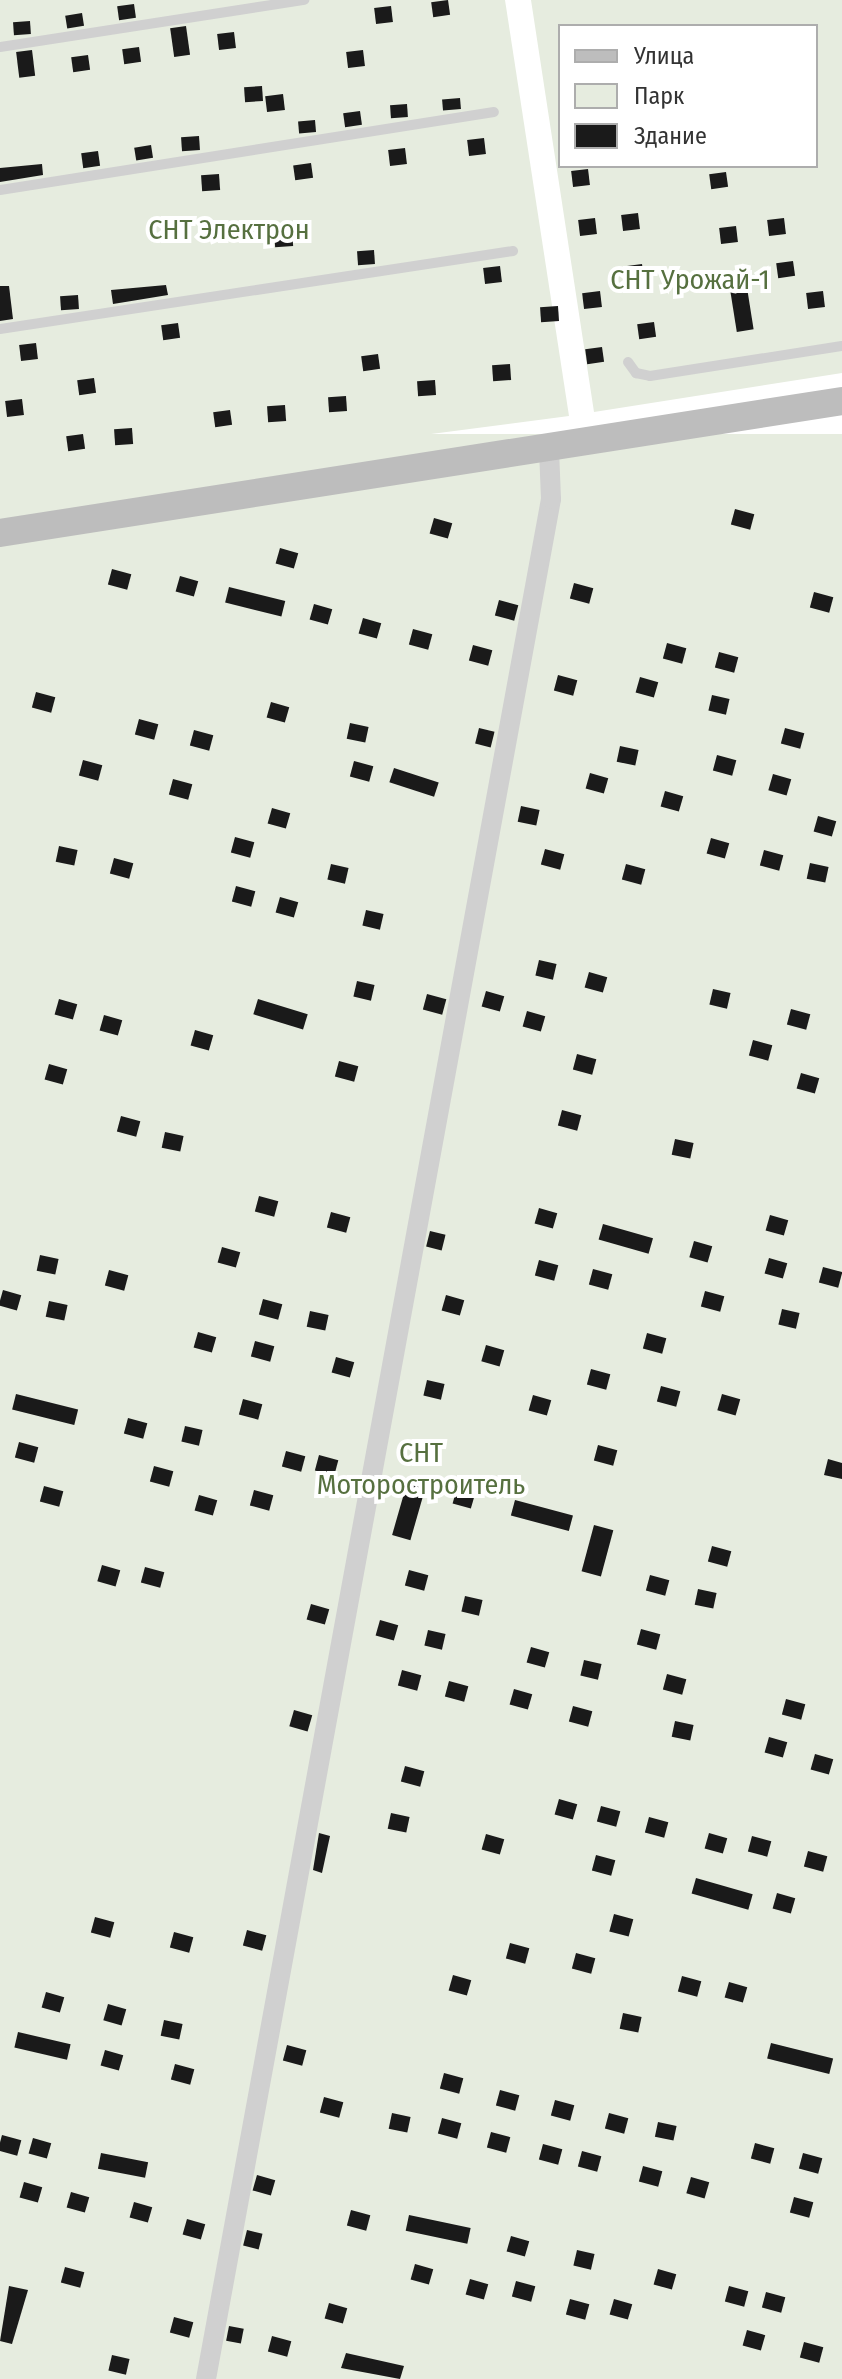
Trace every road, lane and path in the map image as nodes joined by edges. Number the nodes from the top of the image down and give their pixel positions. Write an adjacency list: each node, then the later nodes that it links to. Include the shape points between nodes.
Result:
1 (304, 0): 2 (lane)
2 (0, 47)
3 (494, 112): 4 (lane)
4 (0, 190)
5 (513, 251): 6 (lane)
6 (0, 329)
7 (842, 346): 8 (lane, via 650,376 636,373)
8 (628, 362)
9 (842, 401): 10 (street)
10 (549, 449): 11 (street); 12 (street, via 551,499)
11 (0, 533)
12 (206, 2379)

